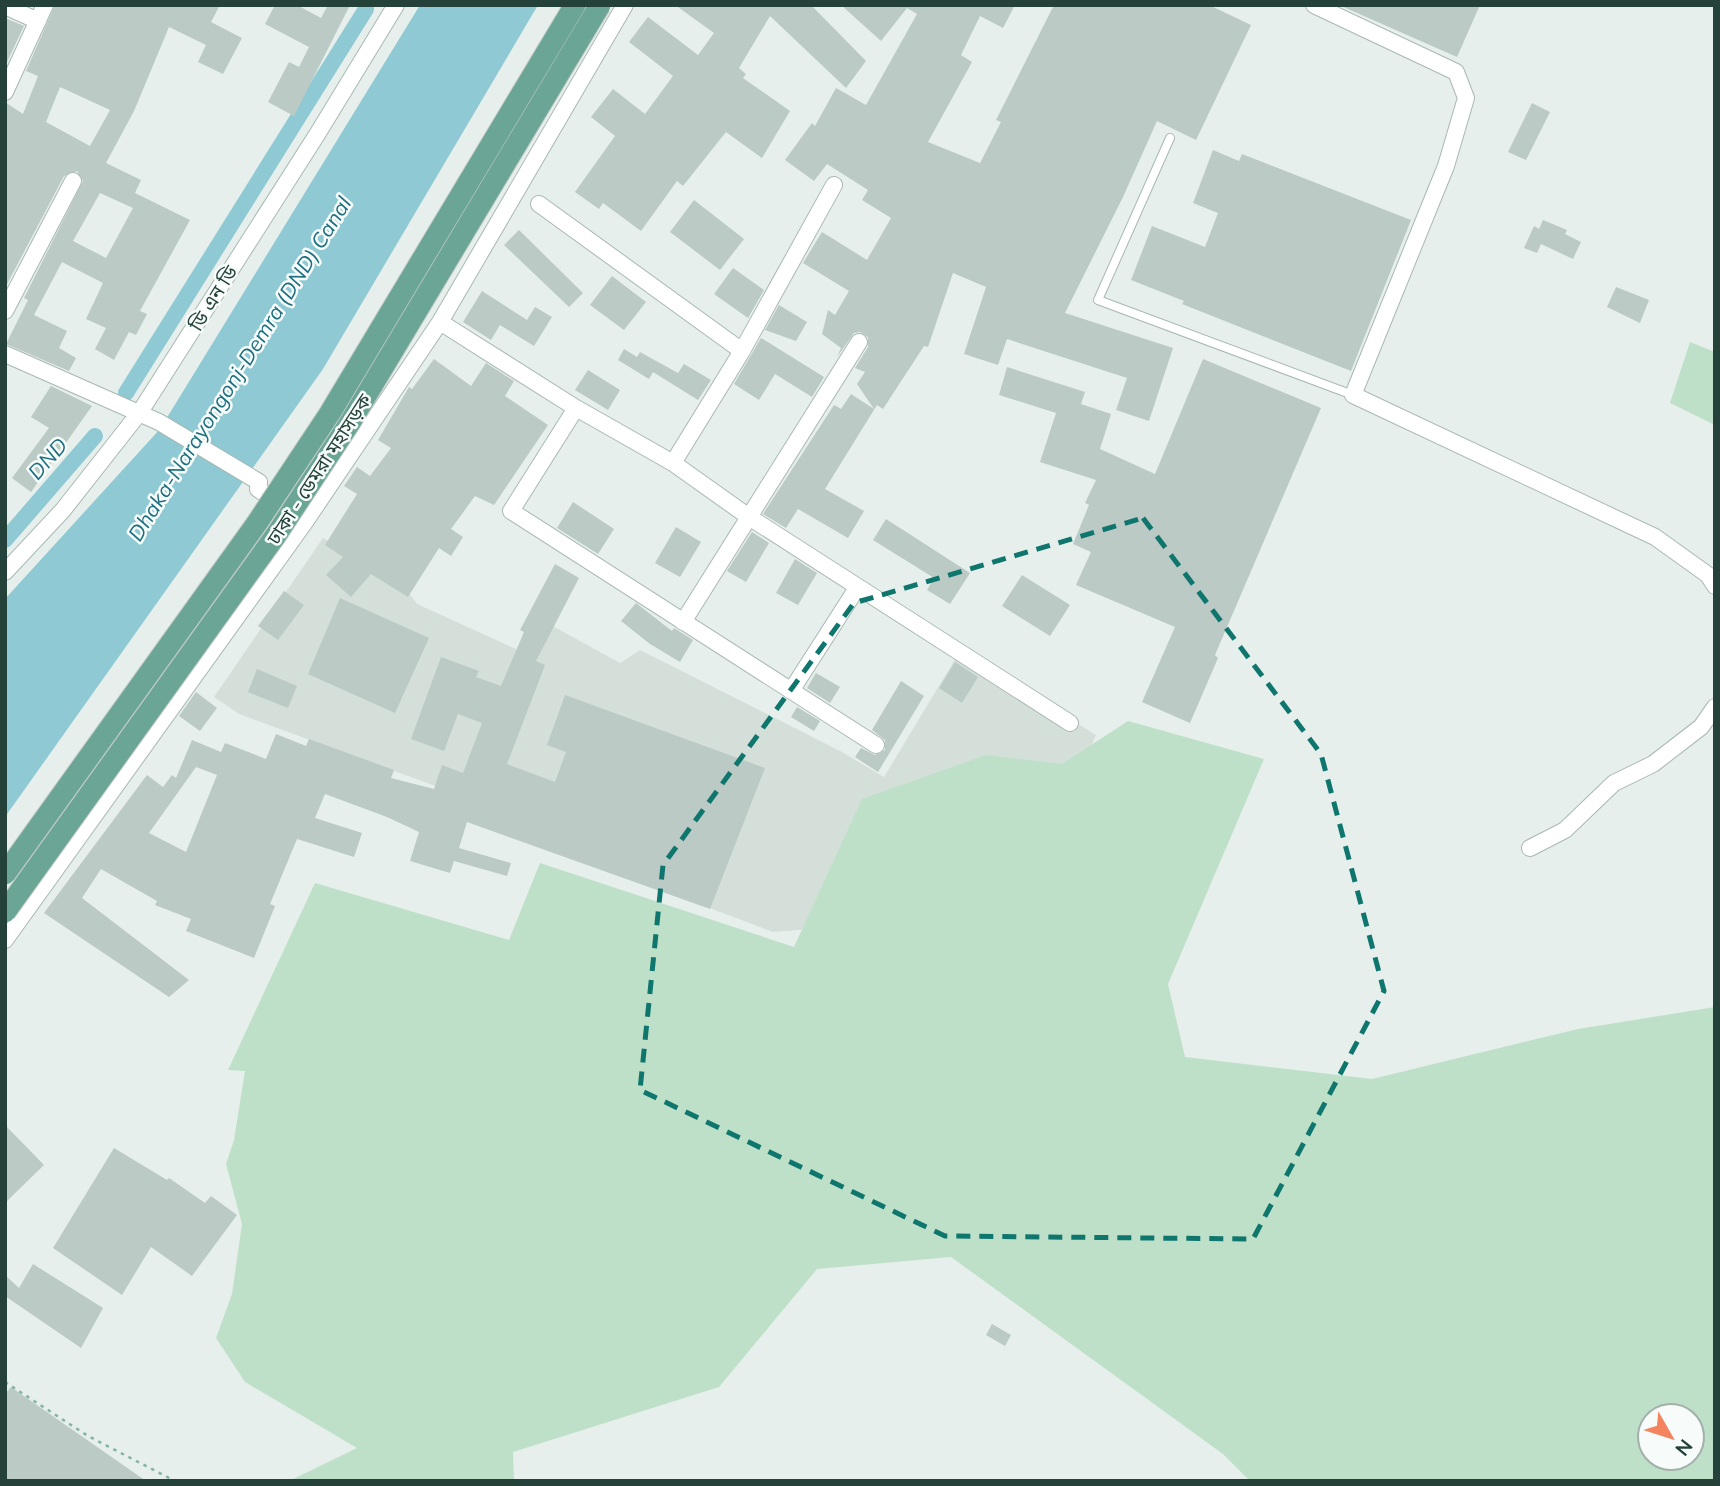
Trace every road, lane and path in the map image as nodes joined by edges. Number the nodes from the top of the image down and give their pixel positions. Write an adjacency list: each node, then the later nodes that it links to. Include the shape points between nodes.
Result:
1 (45, 5): 8 (street)
2 (396, 5): 21 (street, ডি এন ডি)
3 (575, 5): 34 (main road, ঢাকা - ডেমরা মহাসড়ক, bridge, via 330,413 257,523)
4 (600, 5): 35 (main road, ঢাকা - ডেমরা মহাসড়ক, bridge, via 349,424 276,535)
5 (625, 5): 15 (street)
6 (1314, 5): 19 (street, via 1456,72 1466,98 1446,166)
7 (5, 6): 8 (street)
8 (38, 21): 9 (street)
9 (5, 92)
10 (1170, 138): 19 (lane, via 1098,300)
11 (73, 181): 14 (street)
12 (834, 185): 17 (street)
13 (539, 204): 17 (street)
14 (5, 311)
15 (440, 322): 20 (street); 23 (street)
16 (859, 342): 24 (street)
17 (742, 351): 22 (street)
18 (5, 354): 21 (street)
19 (1353, 395): 26 (street, via 1655,537 1708,575)
20 (576, 408): 22 (street); 28 (street, via 511,512)
21 (140, 412): 23 (street, via 255,480 258,489); 25 (street, ডি এন ডি, via 63,510)
22 (673, 463): 24 (street)
23 (309, 516): 36 (street)
24 (749, 517): 27 (street); 28 (street)
25 (5, 572)
26 (1715, 586)
27 (857, 588): 29 (street); 31 (street)
28 (683, 621): 29 (street)
29 (791, 691): 32 (street)
30 (1715, 707): 33 (street, via 1701,727 1653,764 1614,783 1565,830)
31 (1070, 723)
32 (876, 745)
33 (1530, 848)
34 (5, 874)
35 (5, 912)
36 (5, 940)
37 (5, 1382): 38 (path, via 88,1436)
38 (175, 1481)

